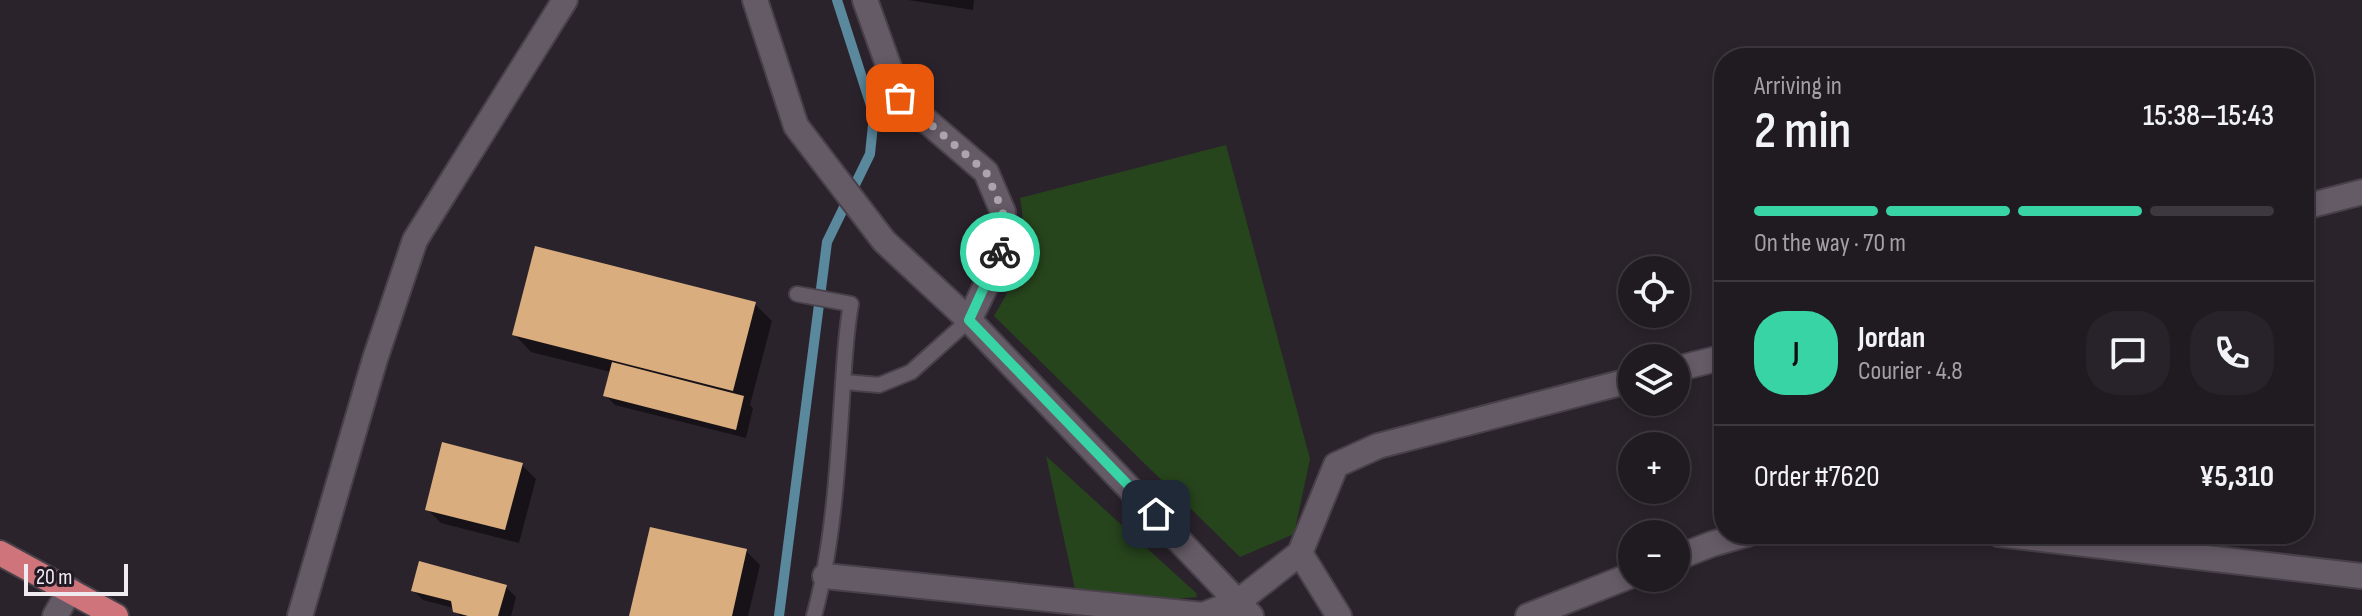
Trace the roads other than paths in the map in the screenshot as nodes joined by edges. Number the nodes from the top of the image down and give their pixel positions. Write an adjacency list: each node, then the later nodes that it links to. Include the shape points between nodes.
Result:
1 (565, 0): 24 (street, via 415,240)
2 (755, 0): 7 (street, via 796,126 884,241)
3 (865, 0): 7 (street, via 900,98 986,172 1003,212 1000,257)
4 (2362, 192): 5 (street)
5 (2314, 204)
6 (797, 294): 10 (lane, via 851,304)
7 (969, 320): 10 (lane, via 911,372 879,385); 21 (street)
8 (1714, 360): 9 (street)
9 (1690, 366)
10 (844, 382): 17 (lane)
11 (1618, 384): 15 (street, via 1378,446 1336,465)
12 (1714, 543): 16 (street)
13 (2085, 544): 18 (street)
14 (0, 553): 20 (highway)
15 (1300, 553): 21 (street); 26 (street)
16 (1690, 553)
17 (825, 576): 21 (street, via 1203,615); 25 (lane)
18 (2362, 576)
19 (1618, 581): 27 (street)
20 (70, 590): 22 (street); 23 (highway)
21 (1245, 608)
22 (55, 616)
23 (116, 616)
24 (300, 616)
25 (814, 616)
26 (1339, 616)
27 (1528, 616)

